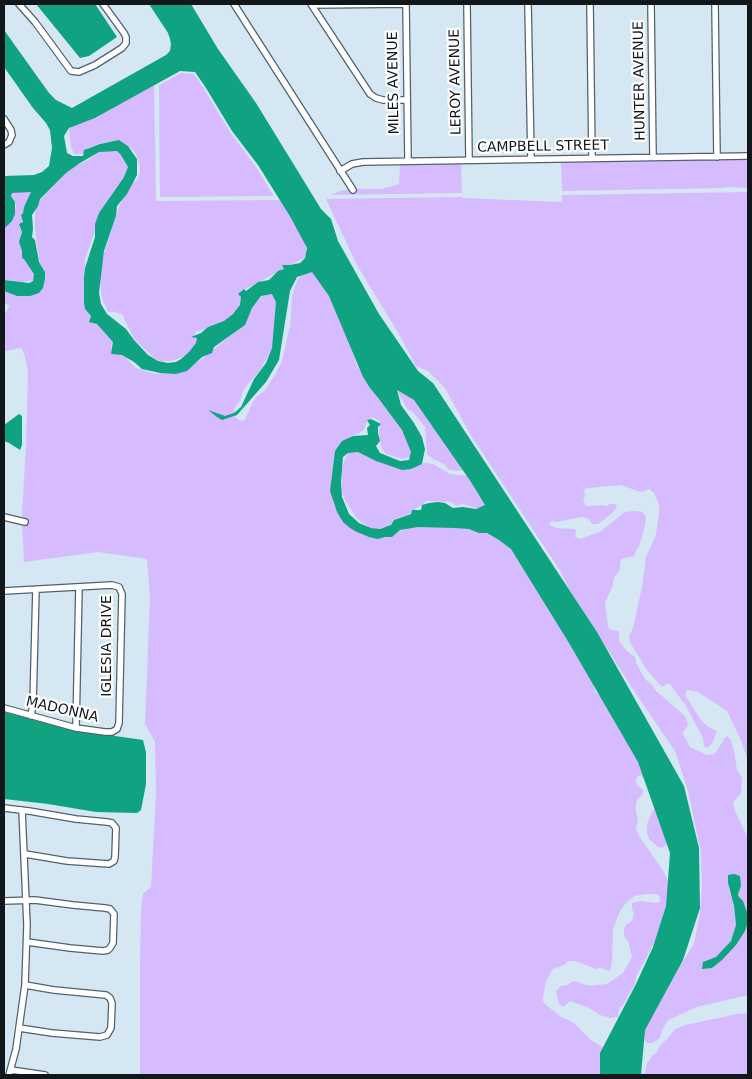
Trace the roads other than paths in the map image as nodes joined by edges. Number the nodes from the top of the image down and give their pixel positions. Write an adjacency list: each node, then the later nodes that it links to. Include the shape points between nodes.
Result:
1 (19, 4): 2 (street, via 71,70 79,72 122,48 126,41 124,33)
2 (103, 4)
3 (234, 4): 21 (street)
4 (312, 4): 5 (street); 11 (street, via 370,94 382,100)
5 (406, 4): 11 (street, MILES AVENUE)
6 (467, 4): 19 (street, LEROY AVENUE)
7 (528, 4): 18 (street)
8 (590, 4): 16 (street)
9 (651, 4): 17 (street, HUNTER AVENUE)
10 (715, 4): 15 (street)
11 (407, 100): 20 (street, MILES AVENUE)
12 (4, 120): 13 (street, via 12,135)
13 (4, 145)
14 (748, 156): 15 (street, CAMPBELL STREET)
15 (717, 157): 17 (street, CAMPBELL STREET)
16 (592, 158): 17 (street, CAMPBELL STREET); 18 (street, CAMPBELL STREET)
17 (653, 158)
18 (531, 159): 19 (street, CAMPBELL STREET)
19 (469, 160): 20 (street, CAMPBELL STREET)
20 (408, 161): 21 (street, CAMPBELL STREET, via 357,163)
21 (340, 171): 22 (street)
22 (352, 190)
23 (4, 517): 24 (street)
24 (25, 522)
25 (79, 587): 26 (street, IGLESIA DRIVE); 30 (street); 31 (street, IGLESIA DRIVE, via 113,585 122,592 119,723)
26 (36, 589): 27 (street, IGLESIA DRIVE); 29 (street)
27 (4, 591)
28 (4, 708): 29 (street, MADONNA)
29 (32, 716): 30 (street, MADONNA)
30 (76, 728): 31 (street, MADONNA, via 105,732)
31 (116, 730)
32 (4, 808): 33 (street)
33 (22, 810): 34 (street); 34 (street, via 109,822 116,831 115,857 109,864)
34 (25, 854): 36 (street)
35 (4, 900): 36 (street)
36 (27, 900): 37 (street); 37 (street, via 105,908 114,916 113,943 108,950)
37 (27, 942): 38 (street)
38 (25, 985): 39 (street); 39 (street, via 106,995 112,1001 111,1028 107,1035 100,1036)
39 (20, 1028): 40 (street)
40 (10, 1072): 41 (street)
41 (45, 1075)

